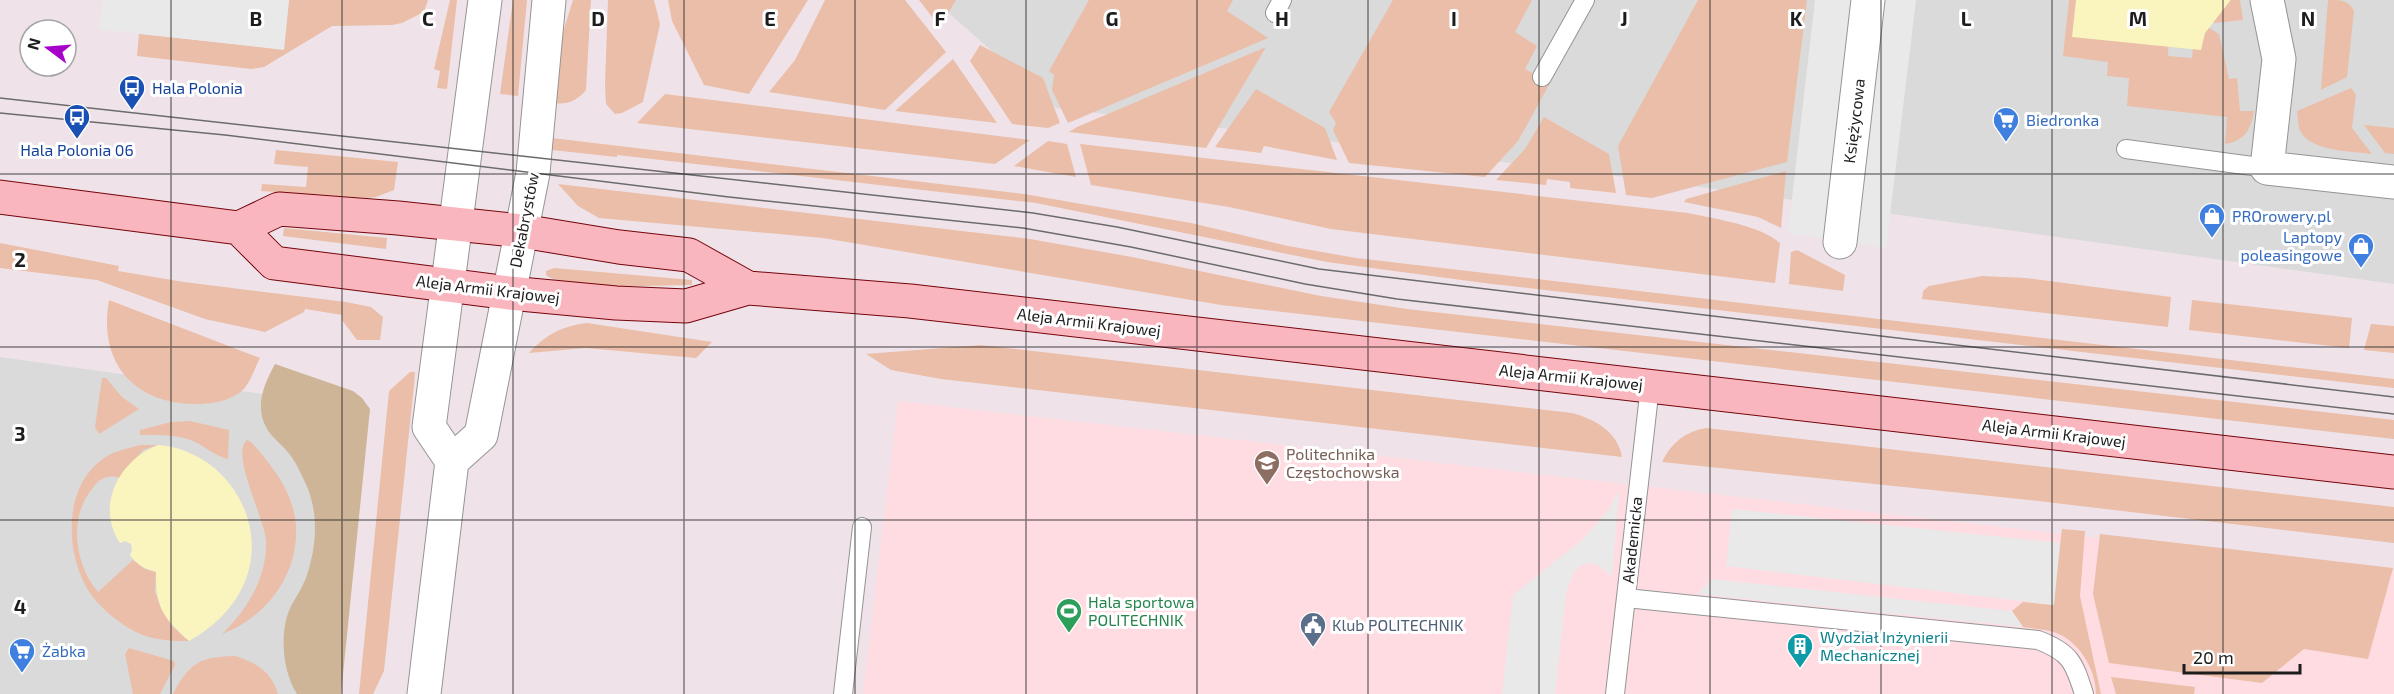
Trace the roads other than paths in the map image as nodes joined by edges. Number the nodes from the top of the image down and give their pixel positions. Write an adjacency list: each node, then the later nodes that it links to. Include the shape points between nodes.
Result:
1 (485, 0): 11 (street)
2 (549, 0): 13 (street, Dekabrystów, via 535,157)
3 (1585, 0): 6 (lane)
4 (1868, 0): 14 (street, Księżycowa)
5 (2267, 0): 8 (street, via 2279,59)
6 (1542, 77)
7 (2126, 149): 8 (lane)
8 (2267, 168): 9 (street)
9 (2394, 182)
10 (0, 197): 12 (main road)
11 (455, 224): 12 (main road, Aleja Armii Krajowej, via 279,209); 13 (main road, Aleja Armii Krajowej); 15 (street)
12 (239, 228): 15 (main road, Aleja Armii Krajowej, via 274,263)
13 (522, 231): 16 (main road, Aleja Armii Krajowej, via 689,255); 17 (street, Dekabrystów)
14 (1840, 242)
15 (447, 285): 17 (main road, Aleja Armii Krajowej); 19 (street, via 429,427)
16 (748, 288): 17 (main road, Aleja Armii Krajowej, via 686,306); 18 (main road, Aleja Armii Krajowej, via 910,301)
17 (509, 293): 19 (street, Dekabrystów, via 481,435)
18 (1650, 386): 20 (main road, Aleja Armii Krajowej); 22 (lane, Akademicka)
19 (452, 461): 23 (street)
20 (2394, 472)
21 (862, 527): 24 (lane)
22 (1626, 598): 25 (lane, Akademicka); 26 (lane, via 2037,640 2059,648 2074,664)
23 (424, 694)
24 (843, 694)
25 (1615, 694)
26 (2084, 694)

